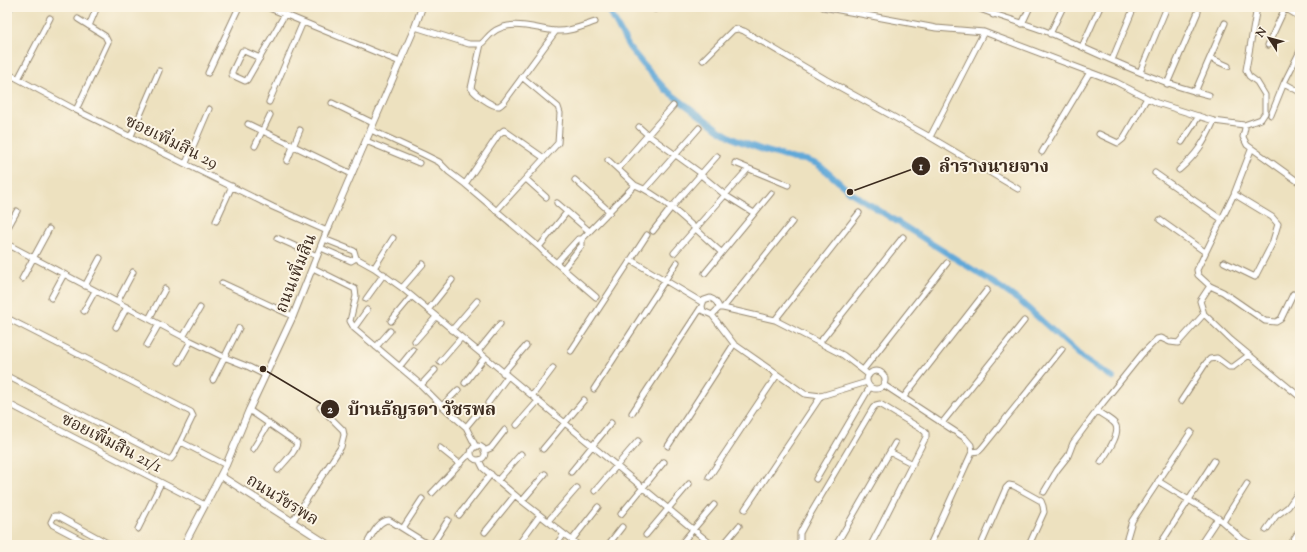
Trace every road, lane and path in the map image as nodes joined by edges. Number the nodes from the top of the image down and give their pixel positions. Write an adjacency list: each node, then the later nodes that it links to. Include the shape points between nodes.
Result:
1 (98, 7): 25 (street)
2 (239, 7): 43 (street)
3 (267, 7): 16 (street)
4 (422, 7): 26 (street, ถนนเพิ่มสิน)
5 (823, 7): 28 (street, via 936,28)
6 (975, 7): 17 (street)
7 (996, 7): 17 (street)
8 (1030, 7): 24 (street)
9 (1063, 7): 29 (street)
10 (1100, 7): 32 (street)
11 (1134, 7): 37 (street)
12 (1168, 7): 42 (street)
13 (1257, 7): 64 (street, via 1246,70 1266,95 1261,119)
14 (1285, 8): 18 (street); 31 (street)
15 (1198, 12): 48 (street)
16 (285, 14): 21 (street); 34 (street)
17 (993, 15): 24 (street)
18 (1300, 17)
19 (50, 18): 46 (street)
20 (78, 19): 25 (street)
21 (303, 22): 38 (street); 53 (street)
22 (595, 22): 27 (street)
23 (1225, 23): 35 (street)
24 (1022, 24): 29 (street)
25 (89, 26): 57 (street, via 105,36 108,42)
26 (415, 27): 30 (street, via 468,44); 38 (street, ถนนเพิ่มสิน)
27 (556, 31): 30 (street, via 524,25 506,27 492,33); 45 (street)
28 (984, 32): 41 (street); 73 (street)
29 (1050, 34): 32 (street)
30 (481, 44): 45 (street, via 471,88 474,93 495,106 501,105)
31 (1268, 45)
32 (1082, 47): 37 (street)
33 (1300, 52): 47 (street)
34 (260, 58): 34 (street, via 246,81 232,75 242,51)
35 (1210, 58): 39 (street); 49 (street)
36 (703, 60): 73 (street, via 733,30 744,31)
37 (1112, 60): 42 (street)
38 (400, 62): 62 (street, ถนนเพิ่มสิน)
39 (1228, 66)
40 (159, 71): 72 (street)
41 (1090, 72): 52 (street); 79 (street)
42 (1140, 72): 48 (street)
43 (208, 73)
44 (8, 75): 46 (street, ซอยเพิ่มสิน 29)
45 (522, 77): 82 (street, via 558,107 560,113 558,143)
46 (18, 79): 57 (street, ซอยเพิ่มสิน 29)
47 (1284, 83): 50 (street); 59 (street)
48 (1167, 84): 49 (street)
49 (1195, 92): 51 (street)
50 (1300, 92)
51 (1209, 95)
52 (1147, 98): 60 (street); 70 (street, via 1123,140 1118,143)
53 (269, 102)
54 (332, 102): 62 (street)
55 (673, 106): 71 (street)
56 (209, 109): 85 (street)
57 (76, 110): 72 (street, ซอยเพิ่มสิน 29)
58 (270, 115): 69 (street)
59 (1271, 115)
60 (1199, 116): 61 (street); 75 (street)
61 (1214, 121): 64 (street); 90 (street, via 1193,157)
62 (373, 123): 68 (street, ถนนเพิ่มสิน)
63 (248, 124): 69 (street)
64 (1244, 124): 78 (street, via 1243,138)
65 (639, 127): 71 (street)
66 (699, 128): 80 (street)
67 (300, 130): 76 (street)
68 (371, 130): 74 (street, ถนนเพิ่มสิน); 97 (street, via 439,162)
69 (262, 131): 76 (street); 77 (street)
70 (1099, 134)
71 (648, 135): 80 (street); 88 (street)
72 (131, 136): 85 (street, ซอยเพิ่มสิน 29)
73 (930, 136): 101 (street)
74 (366, 141): 86 (street); 92 (street, ถนนเพิ่มสิน)
75 (1182, 142)
76 (294, 145): 84 (street); 92 (street)
77 (255, 146)
78 (1251, 150): 96 (street); 104 (street)
79 (1042, 152)
80 (675, 155): 93 (street); 102 (street)
81 (717, 156): 93 (street)
82 (544, 158): 94 (street); 97 (street, via 504,130)
83 (608, 160): 88 (street)
84 (287, 161)
85 (186, 163): 100 (street, ซอยเพิ่มสิน 29)
86 (419, 163)
87 (734, 163): 89 (street)
88 (618, 169): 98 (street)
89 (747, 170): 99 (street); 105 (street)
90 (1179, 170)
91 (1155, 173): 115 (street)
92 (352, 174): 123 (street, ถนนเพิ่มสิน)
93 (701, 175): 105 (street); 108 (street)
94 (526, 179): 106 (street); 110 (street)
95 (575, 180): 112 (street)
96 (1300, 183)
97 (464, 184): 110 (street)
98 (635, 185): 102 (street); 112 (street)
99 (788, 185)
100 (232, 186): 117 (street); 123 (street, ซอยเพิ่มสิน 29)
101 (1018, 188)
102 (645, 189): 108 (street)
103 (771, 193): 113 (street)
104 (1234, 194): 115 (street); 144 (street, via 1272,217 1278,224 1272,244 1255,277)
105 (725, 195): 113 (street); 122 (street)
106 (546, 197)
107 (557, 203): 111 (street)
108 (671, 208): 121 (street); 122 (street)
109 (17, 211): 119 (street)
110 (496, 211): 132 (street)
111 (567, 212): 124 (street); 132 (street)
112 (610, 212): 124 (street)
113 (754, 213): 134 (street)
114 (859, 213): 185 (street)
115 (1221, 219): 135 (street)
116 (1160, 220): 135 (street)
117 (216, 221)
118 (792, 222): 174 (street)
119 (7, 229)
120 (49, 230): 138 (street)
121 (653, 230)
122 (695, 230): 134 (street); 136 (street)
123 (327, 231): 129 (street, ถนนเพิ่มสิน)
124 (589, 231): 130 (street)
125 (647, 235): 141 (street)
126 (903, 237): 198 (street)
127 (277, 238): 137 (street)
128 (394, 238): 148 (street)
129 (324, 239): 133 (street, ถนนเพิ่มสิน); 140 (street, via 354,251)
130 (582, 239): 142 (street, via 578,239); 149 (street, via 582,245)
131 (7, 244): 138 (street)
132 (539, 247): 142 (street)
133 (321, 248): 137 (street, ถนนเพิ่มสิน); 140 (street, via 351,261)
134 (721, 252): 151 (street)
135 (1205, 252): 159 (street, via 1197,270)
136 (674, 254)
137 (317, 256): 147 (street, ถนนเพิ่มสิน)
138 (33, 258): 152 (street); 154 (street)
139 (100, 258): 158 (street)
140 (356, 258): 148 (street)
141 (631, 260): 156 (street); 206 (street)
142 (556, 262): 149 (street)
143 (676, 262): 156 (street)
144 (1224, 262)
145 (947, 263): 215 (street)
146 (423, 264): 160 (street)
147 (313, 268): 180 (street, ถนนเพิ่มสิน); 191 (street, via 355,289 356,296 350,321)
148 (374, 268): 153 (street)
149 (563, 268): 166 (street)
150 (133, 272): 170 (street)
151 (705, 273)
152 (64, 274): 158 (street); 167 (street)
153 (384, 274): 160 (street); 168 (street)
154 (22, 279)
155 (452, 280): 176 (street)
156 (665, 280): 171 (street); 226 (street)
157 (222, 283): 180 (street)
158 (85, 286): 163 (street)
159 (1210, 286): 164 (street, via 1266,320 1276,322 1281,319); 178 (street, via 1200,302)
160 (402, 288): 165 (street)
161 (165, 289): 183 (street)
162 (987, 290): 231 (street)
163 (95, 291): 170 (street); 177 (street)
164 (1293, 294)
165 (411, 297): 176 (street); 184 (street)
166 (596, 297)
167 (52, 298)
168 (366, 299)
169 (477, 301): 192 (street)
170 (117, 302): 172 (street)
171 (702, 305): 174 (street, via 704,300 714,299); 179 (street, via 703,311); 242 (street)
172 (127, 307): 183 (street); 189 (street)
173 (200, 308): 194 (street)
174 (721, 308): 179 (street); 185 (street)
175 (367, 310): 191 (street)
176 (428, 310): 181 (street)
177 (84, 311)
178 (1204, 314): 207 (street); 241 (street, via 1178,343 1157,339)
179 (712, 315): 199 (street)
180 (293, 316): 217 (street, ถนนเพิ่มสิน)
181 (436, 317): 192 (street); 197 (street)
182 (7, 318): 252 (street, via 191,412 193,416)
183 (149, 319): 187 (street)
184 (391, 320)
185 (775, 320): 198 (street)
186 (1024, 320): 246 (street)
187 (158, 324): 194 (street); 200 (street)
188 (500, 324): 205 (street)
189 (116, 327)
190 (239, 328): 209 (street)
191 (354, 328): 202 (street)
192 (452, 330): 195 (street)
193 (390, 331): 202 (street)
194 (183, 337): 196 (street)
195 (461, 338): 205 (street); 211 (street)
196 (192, 341): 209 (street); 210 (street)
197 (415, 341)
198 (820, 342): 215 (street)
199 (734, 344): 218 (street); 255 (street)
200 (147, 345)
201 (526, 346): 216 (street)
202 (376, 347): 212 (street)
203 (1062, 349): 262 (street, via 982,448)
204 (413, 350): 212 (street)
205 (478, 351): 208 (street)
206 (571, 351)
207 (1249, 355): 230 (street); 234 (street, via 1234,367 1229,367 1217,358 1210,360)
208 (485, 357): 216 (street); 222 (street)
209 (224, 358): 217 (street); 221 (street)
210 (179, 362)
211 (440, 362)
212 (400, 366): 223 (street)
213 (553, 368): 228 (street)
214 (435, 370): 223 (street)
215 (863, 370): 219 (street)
216 (506, 374): 228 (street); 236 (street)
217 (265, 375): 240 (street, ถนนเพิ่มสิน)
218 (778, 375): 229 (street, via 806,394); 278 (street)
219 (869, 375): 224 (street); 225 (street, via 876,371 882,373)
220 (7, 376): 252 (street, via 168,459 171,459)
221 (213, 380)
222 (465, 383)
223 (422, 385): 237 (street)
224 (869, 385): 225 (street, via 876,389); 229 (street); 279 (street)
225 (884, 385): 231 (street)
226 (594, 389)
227 (458, 390): 237 (street)
228 (532, 396): 233 (street)
229 (821, 396): 299 (street)
230 (1300, 397)
231 (903, 398): 246 (street)
232 (584, 400): 244 (street)
233 (538, 401): 244 (street); 247 (street)
234 (1181, 401)
235 (7, 403): 282 (street, ซอยเพิ่มสิน 21/1)
236 (488, 403)
237 (442, 406): 248 (street)
238 (320, 407): 306 (street, via 343,430 343,442)
239 (481, 409): 248 (street)
240 (249, 410): 243 (street); 271 (street, ถนนเพิ่มสิน)
241 (1097, 411): 268 (street, via 1117,428 1114,440); 289 (street, via 1073,443 1068,456)
242 (632, 412)
243 (269, 423): 258 (street); 273 (street, via 296,443 293,452)
244 (564, 423): 254 (street); 259 (street)
245 (611, 423): 254 (street)
246 (942, 423): 262 (street, via 965,438 971,445)
247 (517, 425)
248 (466, 427): 256 (street)
249 (506, 430): 260 (street, via 491,448)
250 (1190, 432): 281 (street)
251 (638, 441): 272 (street)
252 (181, 442): 271 (street)
253 (896, 443): 261 (street)
254 (592, 446): 272 (street); 274 (street)
255 (668, 446)
256 (476, 447): 260 (street); 263 (street)
257 (440, 448): 269 (street)
258 (253, 449)
259 (543, 449)
260 (484, 451): 265 (street, via 483,458)
261 (890, 452): 270 (street); 335 (street)
262 (972, 452): 337 (street)
263 (471, 454): 265 (street); 269 (street)
264 (521, 454): 280 (street)
265 (479, 460): 275 (street, via 483,468)
266 (1214, 461): 293 (street)
267 (664, 462): 286 (street)
268 (1101, 462)
269 (460, 464): 290 (street)
270 (912, 464): 334 (street, via 926,433 880,404 876,405 808,518 800,533); 336 (street)
271 (226, 465): 277 (street, ถนนเพิ่มสิน)
272 (617, 466): 286 (street); 288 (street)
273 (278, 470)
274 (571, 472)
275 (491, 474): 280 (street); 301 (street)
276 (545, 474): 294 (street)
277 (221, 476): 295 (street, ถนนเพิ่มสิน); 306 (street, ถนนวัชรพล)
278 (709, 477)
279 (816, 478)
280 (498, 480): 291 (street)
281 (1158, 481): 293 (street); 320 (street, via 1132,521)
282 (161, 483): 295 (street, ซอยเพิ่มสิน 21/1); 311 (street)
283 (689, 484): 298 (street)
284 (1247, 484): 307 (street)
285 (577, 488): 305 (street)
286 (643, 488): 298 (street); 300 (street)
287 (1300, 490): 313 (street)
288 (595, 491)
289 (1044, 492)
290 (432, 493)
291 (515, 495): 294 (street); 315 (street)
292 (422, 499): 310 (street)
293 (1188, 500): 303 (street); 341 (street)
294 (522, 501): 302 (street)
295 (205, 505): 323 (street, ถนนเพิ่มสิน)
296 (714, 505): 312 (street)
297 (598, 507): 319 (street)
298 (668, 508): 312 (street); 317 (street)
299 (745, 509)
300 (621, 514)
301 (459, 515)
302 (540, 515): 305 (street); 327 (street)
303 (1218, 518): 307 (street); 342 (street)
304 (448, 520): 326 (street)
305 (548, 521): 316 (street)
306 (292, 522): 324 (street, ถนนวัชรพล)
307 (1223, 522): 318 (street)
308 (739, 526): 333 (street)
309 (622, 527): 330 (street)
310 (403, 528): 325 (street, via 385,520); 326 (street)
311 (138, 529)
312 (694, 530): 331 (street); 332 (street)
313 (1266, 530)
314 (1300, 530): 345 (street)
315 (485, 532)
316 (564, 534): 319 (street); 328 (street)
317 (646, 535)
318 (1242, 538): 343 (street); 344 (street)
319 (572, 540): 329 (street)
320 (1126, 543): 340 (street)
321 (91, 545): 322 (street, via 51,524 54,516)
322 (111, 545)
323 (184, 545)
324 (329, 545)
325 (366, 545)
326 (431, 545)
327 (518, 545)
328 (556, 545)
329 (578, 545)
330 (608, 545)
331 (680, 545)
332 (712, 545)
333 (723, 545)
334 (800, 545)
335 (836, 545)
336 (871, 545)
337 (930, 545)
338 (981, 545): 339 (street, via 1009,485 1041,501 1043,506 1044,512)
339 (1029, 545)
340 (1140, 545)
341 (1158, 545)
342 (1200, 545)
343 (1238, 545)
344 (1253, 545)
345 (1290, 545)

